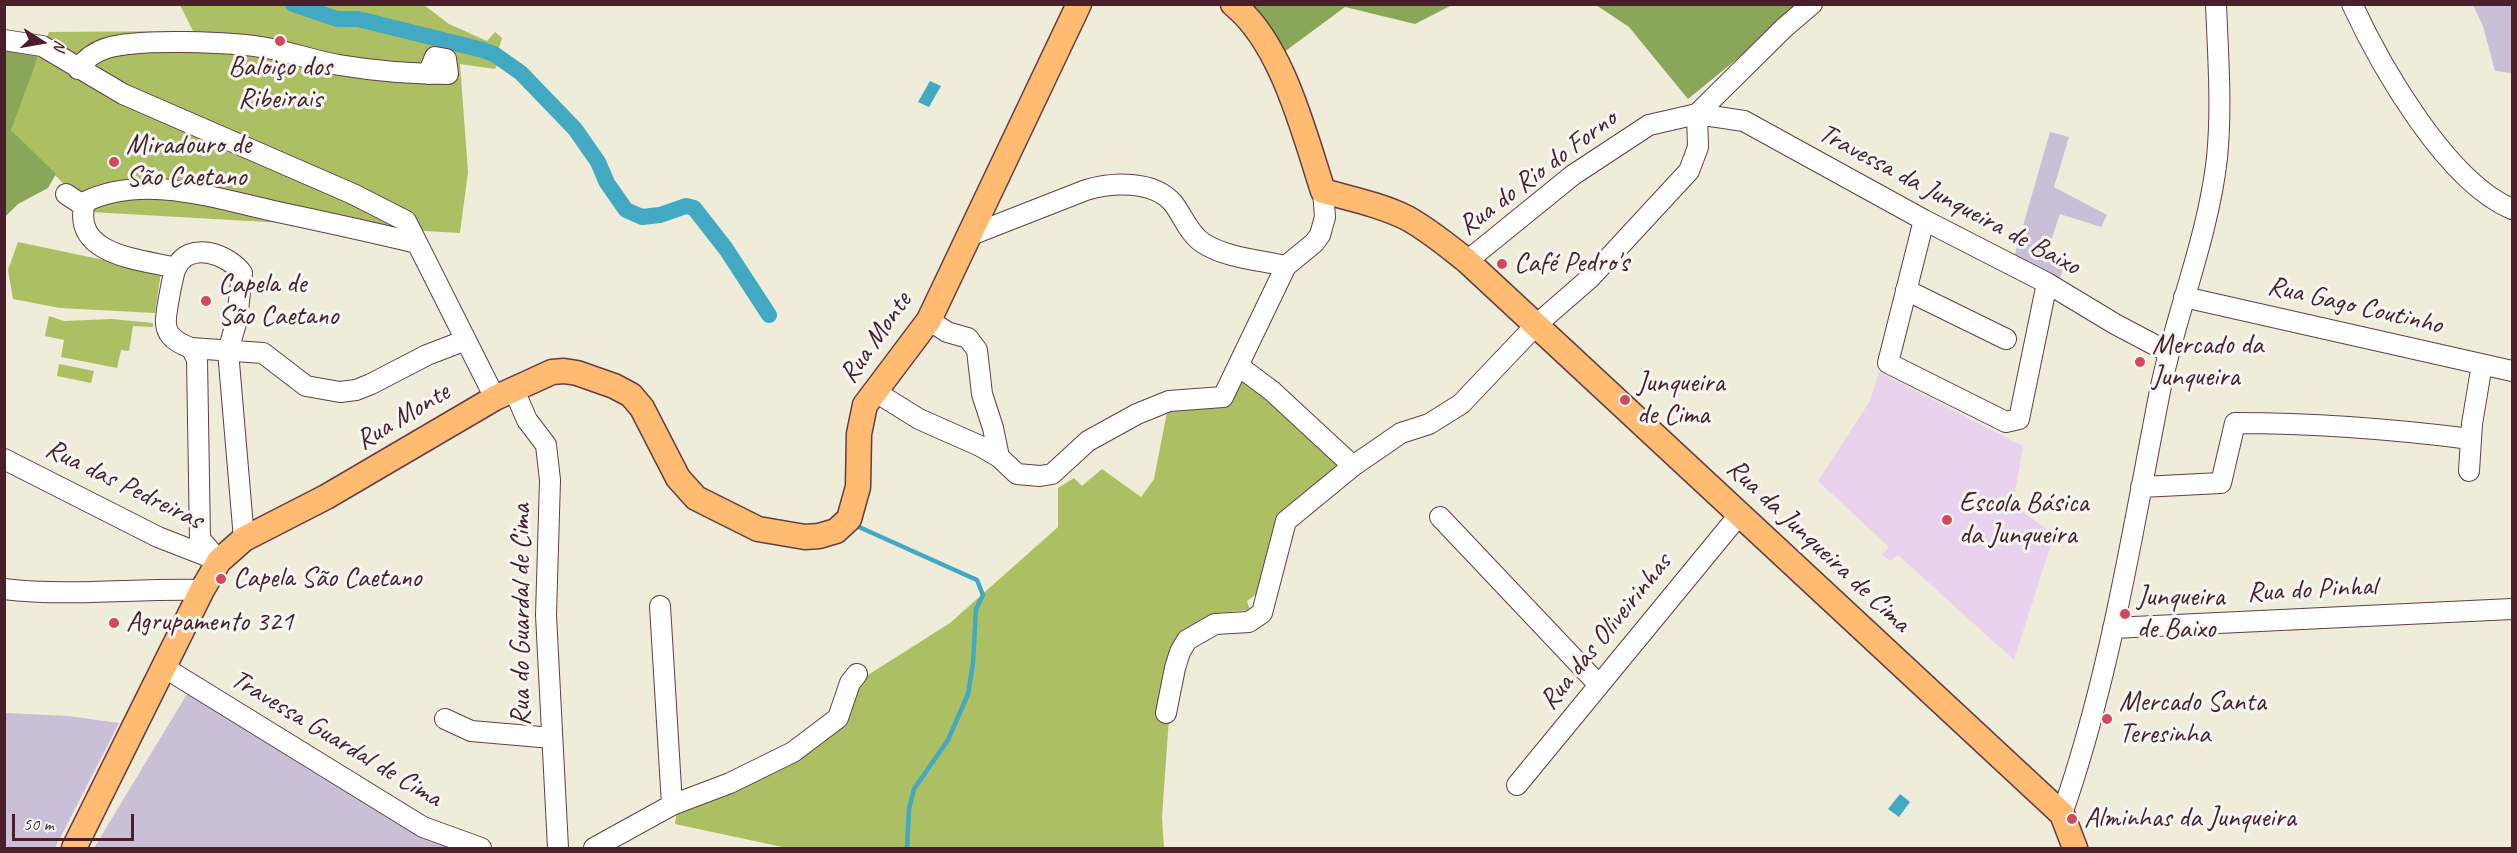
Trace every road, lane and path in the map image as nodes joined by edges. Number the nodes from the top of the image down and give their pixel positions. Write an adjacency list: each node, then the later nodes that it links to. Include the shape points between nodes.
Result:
1 (1079, 4): 15 (main road, Rua Monte)
2 (1233, 4): 10 (main road, via 1256,26 1278,66)
3 (1812, 4): 9 (street)
4 (2216, 4): 22 (street, via 2220,112 2217,159)
5 (2352, 4): 13 (street, via 2401,91 2447,158 2470,181)
6 (4, 39): 7 (street, Rua do Guardal de Cima, via 42,46)
7 (78, 69): 8 (street, via 87,57 109,47 210,43 267,48 337,65); 16 (street, Rua do Guardal de Cima, via 123,94 406,221)
8 (428, 74)
9 (1697, 114): 14 (street, Travessa da Junqueira de Baixo, via 1744,121); 17 (street, Rua do Rio do Forno, via 1648,125 1573,175); 24 (street, via 1698,147 1689,171 1590,278)
10 (1323, 191): 17 (main road, Rua da Junqueira de Cima, via 1406,218); 18 (street, via 1325,217 1320,235)
11 (66, 194): 12 (street)
12 (84, 206): 16 (street, via 99,195 148,189 207,194); 19 (street, via 82,213 88,233 104,250)
13 (2512, 209)
14 (1924, 220): 20 (street, Travessa da Junqueira de Baixo); 21 (street)
15 (970, 235): 18 (street, via 1104,184 1124,184 1161,193 1172,202 1194,236 1207,246); 23 (main road, Rua Monte)
16 (417, 243): 26 (street, Rua do Guardal de Cima)
17 (1467, 261): 24 (main road, Rua da Junqueira de Cima)
18 (1287, 266): 31 (street)
19 (176, 268): 27 (street, via 165,325 170,336); 28 (street, via 186,256 200,252 225,257 242,273 237,320)
20 (2047, 283): 21 (street, via 2019,419 2006,423 1888,363); 29 (street, Travessa da Junqueira de Baixo)
21 (1906, 290): 25 (street)
22 (2184, 297): 29 (street); 30 (street, Rua Gago Coutinho)
23 (929, 320): 33 (main road, Rua Monte); 36 (street, via 947,332 968,338 977,350 982,394)
24 (1536, 326): 38 (street, via 1461,404 1429,424 1401,433); 41 (main road, Rua da Junqueira de Cima)
25 (2006, 339)
26 (466, 340): 28 (street, via 371,384 340,392 306,386 263,353); 34 (street, Rua do Guardal de Cima)
27 (191, 348): 28 (street); 44 (street, via 197,359 200,539)
28 (228, 351): 43 (street)
29 (2168, 352): 40 (street)
30 (2482, 364): 32 (street, Rua Gago Coutinho); 35 (street)
31 (1240, 367): 36 (street, via 1223,397 1169,401 1137,414 1088,441 1052,474 1017,474); 38 (street, via 1272,391)
32 (2512, 371)
33 (874, 391): 34 (main road, Rua Monte, via 860,420 858,487 849,519 836,531 805,537 758,529 696,498 678,478 642,408 614,386 564,371 552,372); 36 (street, via 919,419)
34 (504, 394): 43 (main road, Rua Monte, via 327,497); 55 (street, Rua do Guardal de Cima, via 546,445 550,480 546,615)
35 (2471, 438): 39 (street); 40 (street, via 2326,424 2235,423 2221,483)
36 (999, 458)
37 (4, 459): 44 (street, Rua das Pedreiras, via 158,537)
38 (1353, 466): 53 (street, via 1286,520 1262,613 1249,622 1215,624 1187,640 1175,668)
39 (2469, 471)
40 (2141, 487): 49 (street)
41 (1739, 515): 52 (street, Rua das Oliveirinhas); 58 (main road, Rua da Junqueira de Cima)
42 (1440, 517): 52 (street)
43 (244, 539): 44 (main road, Rua Monte)
44 (219, 561): 46 (main road, Rua Monte)
45 (4, 589): 46 (street, via 92,593)
46 (202, 590): 50 (main road, Rua Monte)
47 (660, 606): 57 (street)
48 (2512, 609): 49 (street, Rua do Pinhal)
49 (2113, 628): 58 (street, via 2089,731)
50 (165, 668): 59 (main road); 60 (street, Travessa Guardal de Cima, via 423,827)
51 (857, 674): 57 (street, via 838,718 792,752 730,783)
52 (1599, 685): 56 (street, Rua das Oliveirinhas)
53 (1166, 713)
54 (445, 719): 55 (street, via 471,731)
55 (552, 738): 61 (street, Rua do Guardal de Cima)
56 (1517, 785)
57 (672, 805): 62 (street)
58 (2062, 814): 63 (main road)
59 (74, 849)
60 (482, 849)
61 (558, 849)
62 (594, 849)
63 (2075, 849)

